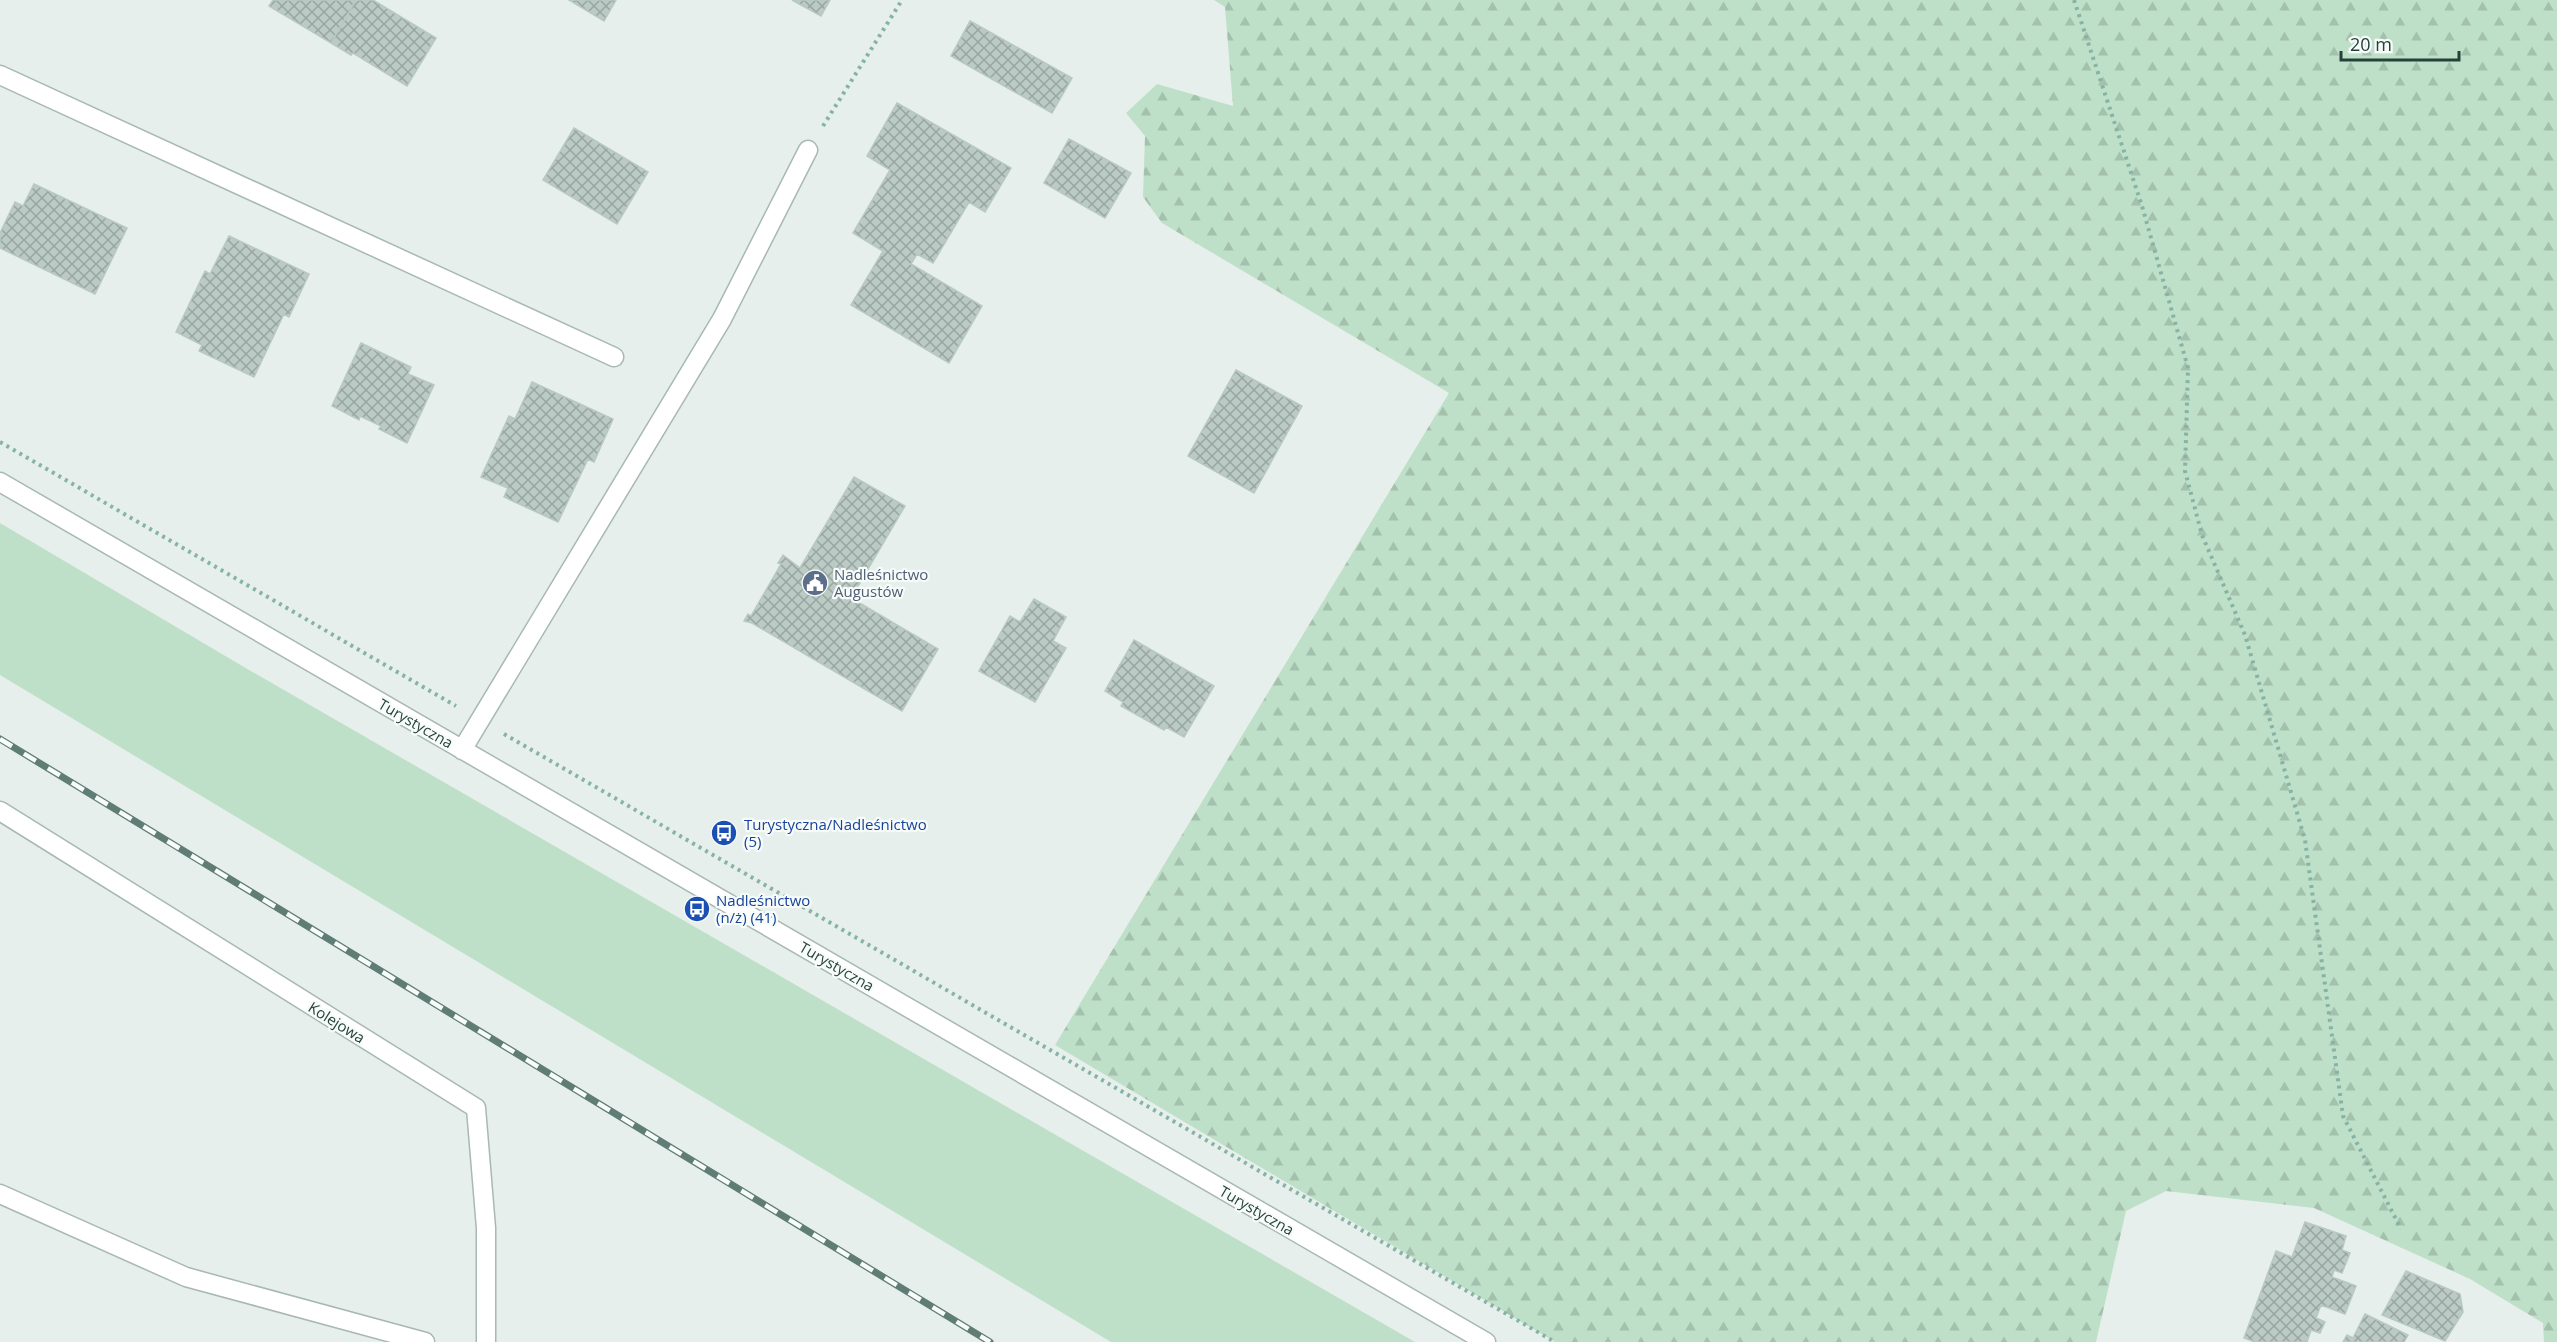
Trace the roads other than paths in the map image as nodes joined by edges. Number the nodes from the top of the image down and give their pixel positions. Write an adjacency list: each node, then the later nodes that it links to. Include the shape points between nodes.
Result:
1 (0, 75): 3 (street)
2 (808, 150): 5 (street, via 722,319)
3 (614, 357)
4 (0, 482): 5 (street, Turystyczna)
5 (462, 750): 10 (street, Turystyczna)
6 (0, 811): 9 (street, Kolejowa, via 476,1108 486,1228)
7 (0, 1194): 8 (street, via 186,1277)
8 (425, 1342)
9 (486, 1342)
10 (1486, 1342)

